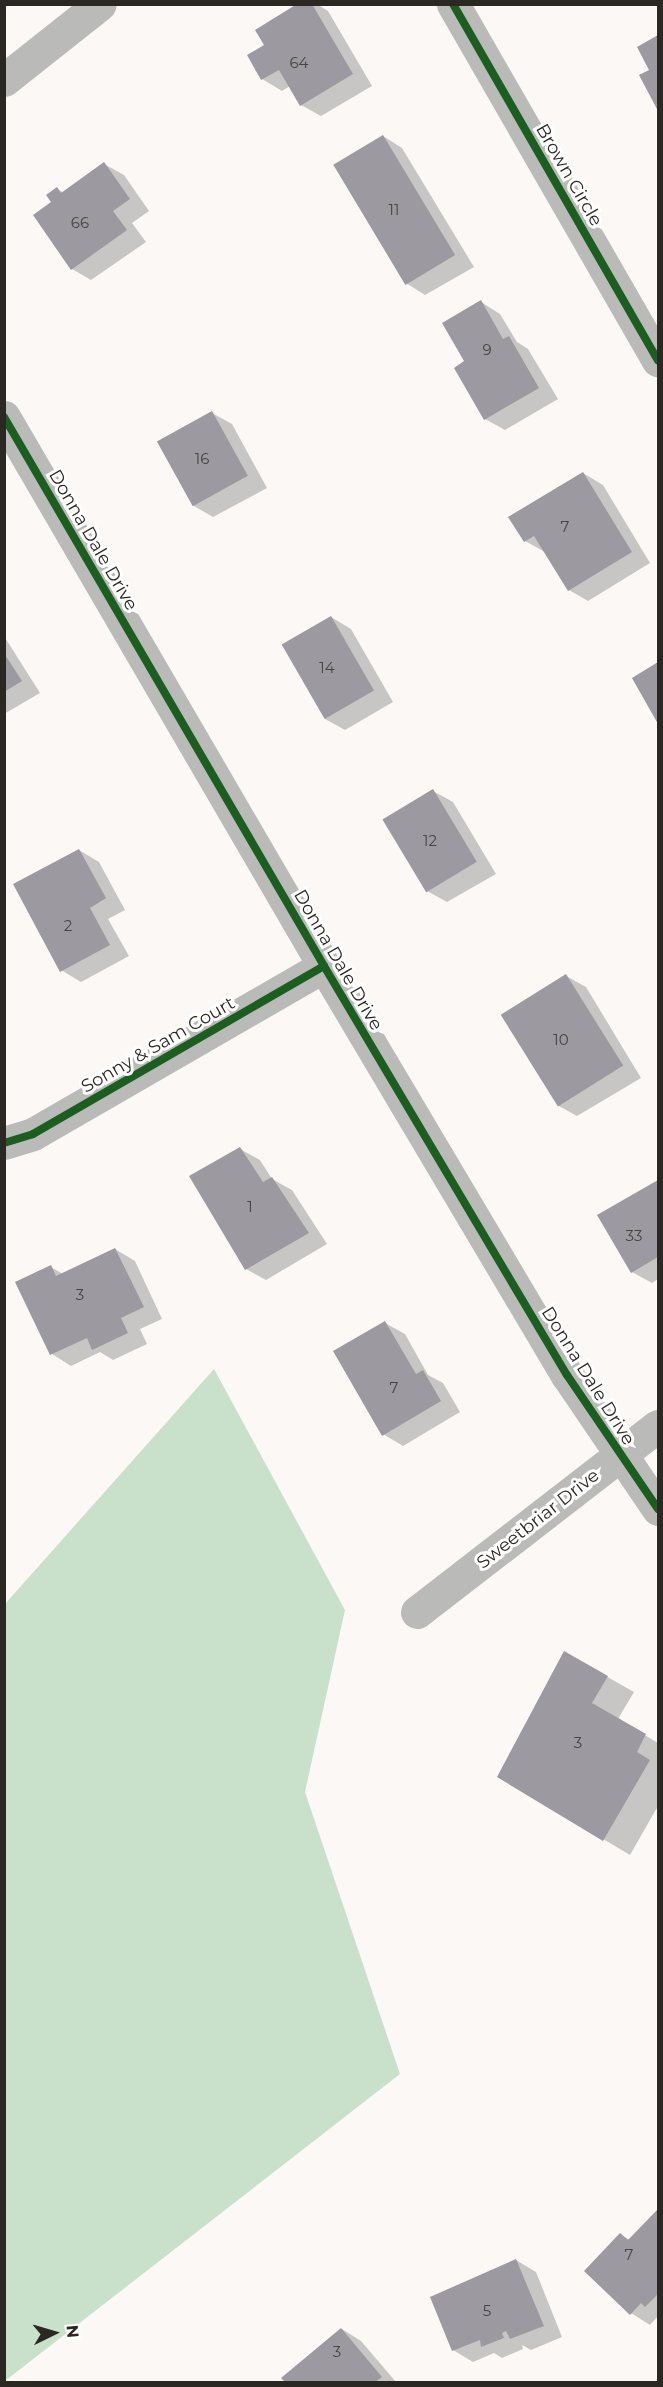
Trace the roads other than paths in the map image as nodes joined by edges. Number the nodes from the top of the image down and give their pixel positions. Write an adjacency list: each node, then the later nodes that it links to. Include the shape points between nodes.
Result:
1 (100, 4): 3 (street)
2 (453, 4): 4 (street, Brown Circle)
3 (4, 80)
4 (658, 360)
5 (4, 417): 6 (street, Donna Dale Drive)
6 (324, 966): 7 (street, Sonny & Sam Court, via 33,1134); 9 (street, Donna Dale Drive, via 567,1375)
7 (4, 1143)
8 (658, 1425): 9 (street, Sweetbriar Drive)
9 (620, 1455): 10 (street, Donna Dale Drive); 11 (street, Sweetbriar Drive)
10 (658, 1509)
11 (417, 1612)

